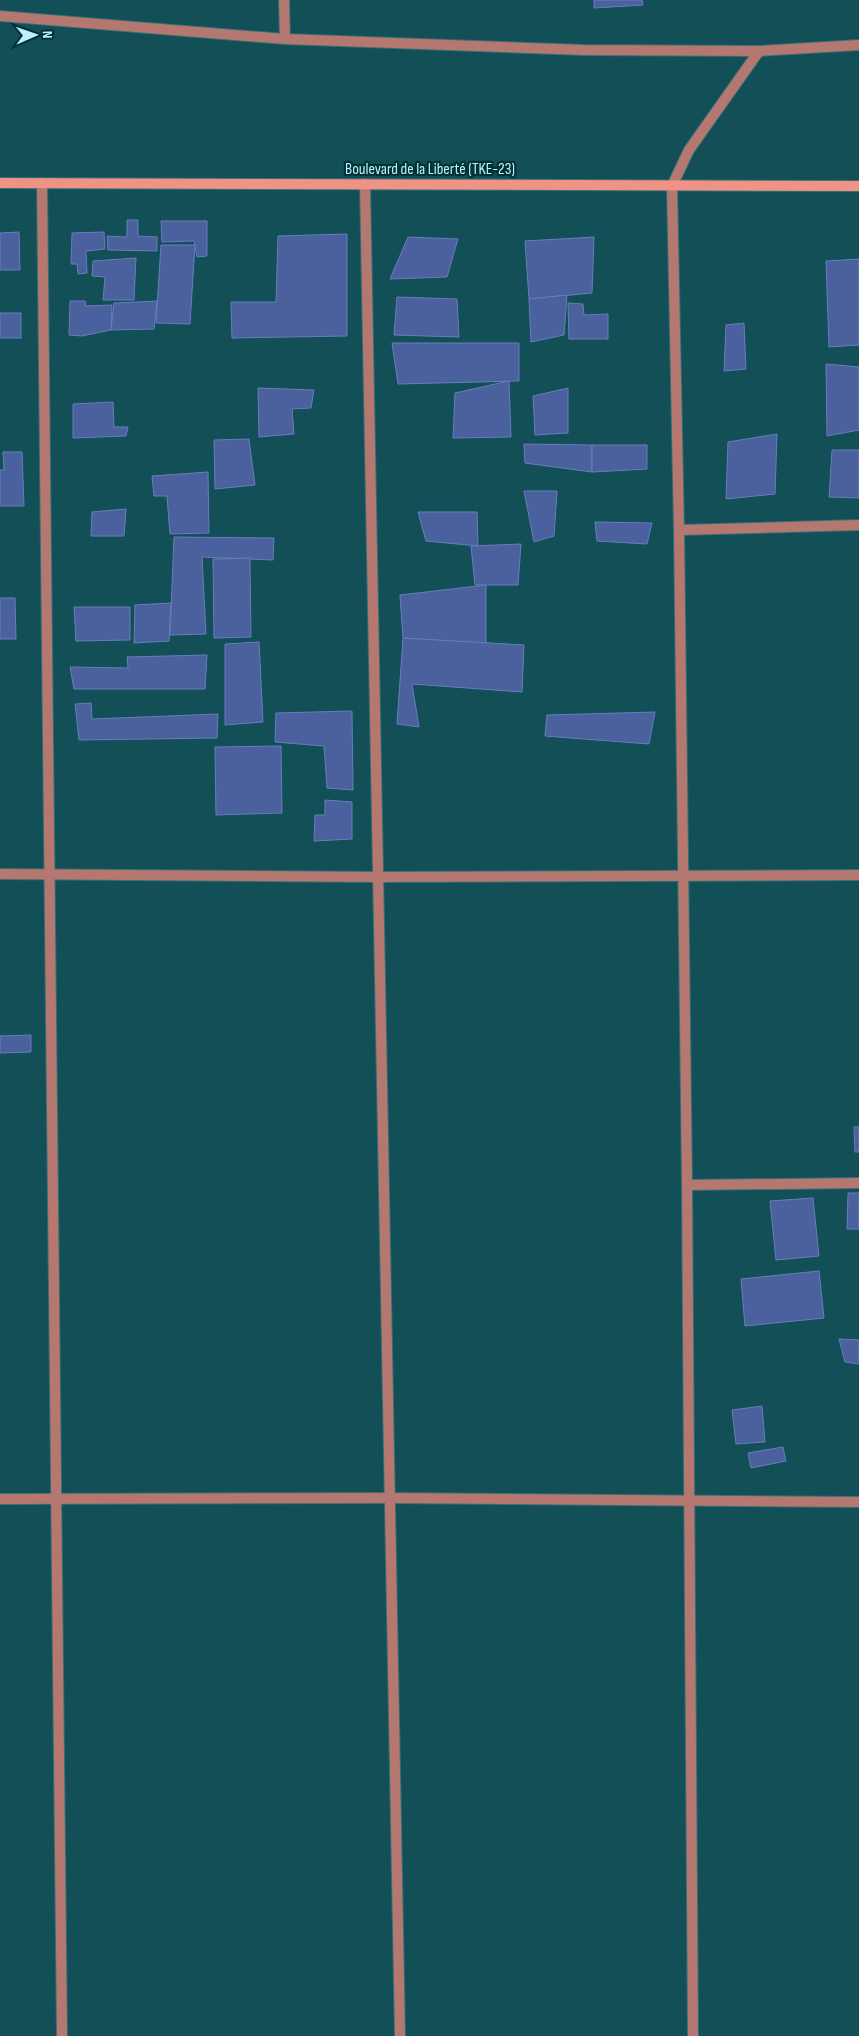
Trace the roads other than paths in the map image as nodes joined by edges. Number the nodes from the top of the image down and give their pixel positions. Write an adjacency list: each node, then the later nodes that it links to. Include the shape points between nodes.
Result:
1 (284, 0): 3 (street)
2 (0, 16): 3 (street)
3 (285, 39): 5 (street, via 585,50)
4 (859, 45): 5 (street)
5 (759, 52): 9 (street, via 689,150)
6 (0, 183): 7 (street, Boulevard de la Liberté (TKE-23))
7 (42, 183): 8 (street, Boulevard de la Liberté (TKE-23)); 14 (street)
8 (365, 184): 9 (street, Boulevard de la Liberté (TKE-23)); 17 (street)
9 (672, 186): 10 (street, Boulevard de la Liberté (TKE-23)); 12 (street)
10 (859, 186)
11 (859, 525): 12 (street)
12 (679, 530): 16 (street)
13 (0, 874): 14 (street)
14 (49, 874): 17 (street); 20 (street)
15 (859, 875): 16 (street)
16 (683, 876): 17 (street); 19 (street)
17 (378, 877): 21 (street)
18 (859, 1183): 19 (street)
19 (687, 1185): 23 (street)
20 (57, 1498): 21 (street); 22 (street); 25 (street)
21 (390, 1498): 23 (street); 26 (street)
22 (0, 1499)
23 (688, 1500): 24 (street); 27 (street)
24 (859, 1502)
25 (62, 2036)
26 (400, 2036)
27 (693, 2036)

